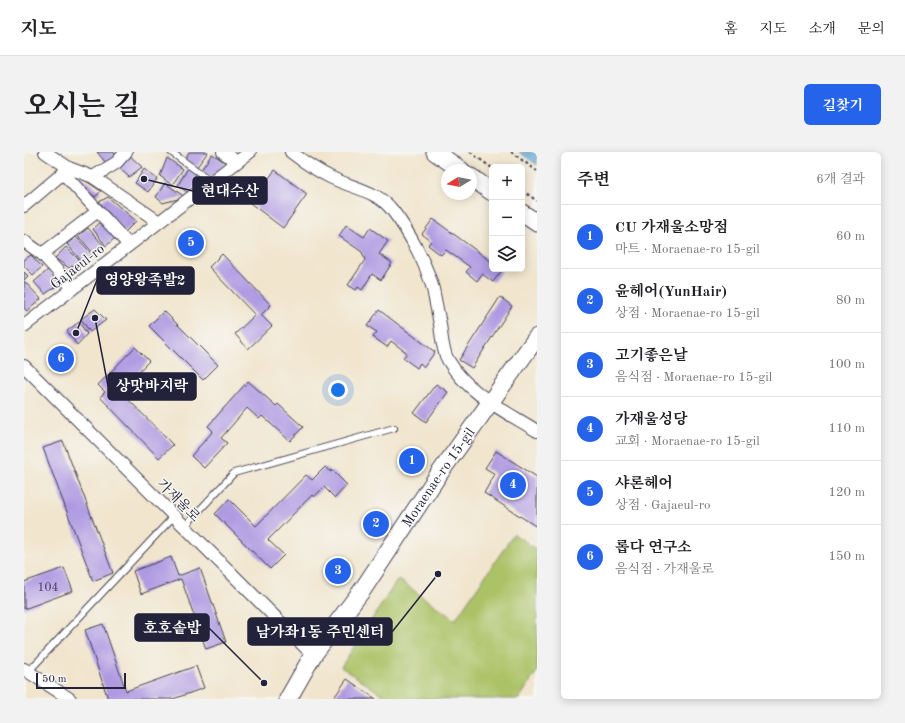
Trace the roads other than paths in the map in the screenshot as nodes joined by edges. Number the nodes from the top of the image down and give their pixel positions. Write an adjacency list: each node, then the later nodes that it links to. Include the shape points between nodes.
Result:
1 (45, 152): 10 (street)
2 (126, 152): 11 (street, via 116,163)
3 (171, 152): 12 (lane)
4 (223, 152): 8 (street)
5 (250, 152): 8 (street, Gajaeul-ro)
6 (291, 152): 27 (street, via 312,168 371,193 392,210 425,266 446,358 477,394)
7 (435, 152): 9 (main road)
8 (237, 162): 12 (street, Gajaeul-ro)
9 (452, 164)
10 (66, 170): 11 (street); 15 (street); 16 (street, Gajaeul-ro)
11 (93, 177): 18 (street)
12 (211, 181): 18 (street, Gajaeul-ro)
13 (477, 181): 14 (main road)
14 (489, 190)
15 (24, 206)
16 (98, 211): 21 (street, Gajaeul-ro); 22 (street)
17 (525, 215): 19 (main road)
18 (159, 222): 21 (street, Gajaeul-ro)
19 (537, 223)
20 (24, 241): 22 (street)
21 (129, 245): 23 (street, Gajaeul-ro)
22 (42, 254): 23 (street)
23 (73, 288): 24 (street, Gajaeul-ro)
24 (24, 326)
25 (537, 337): 27 (main road, Moraenae-ro 15-gil)
26 (24, 366): 30 (street, 가재울로)
27 (491, 402): 29 (street); 32 (main road, Moraenae-ro 15-gil, via 439,474 363,589)
28 (394, 428): 31 (lane, via 234,473)
29 (537, 431)
30 (174, 516): 31 (street, 가재울로); 33 (lane)
31 (184, 526): 32 (street, 가재울로)
32 (314, 655): 35 (main road, Moraenae-ro 15-gil)
33 (26, 670): 34 (street)
34 (70, 699)
35 (288, 699)

